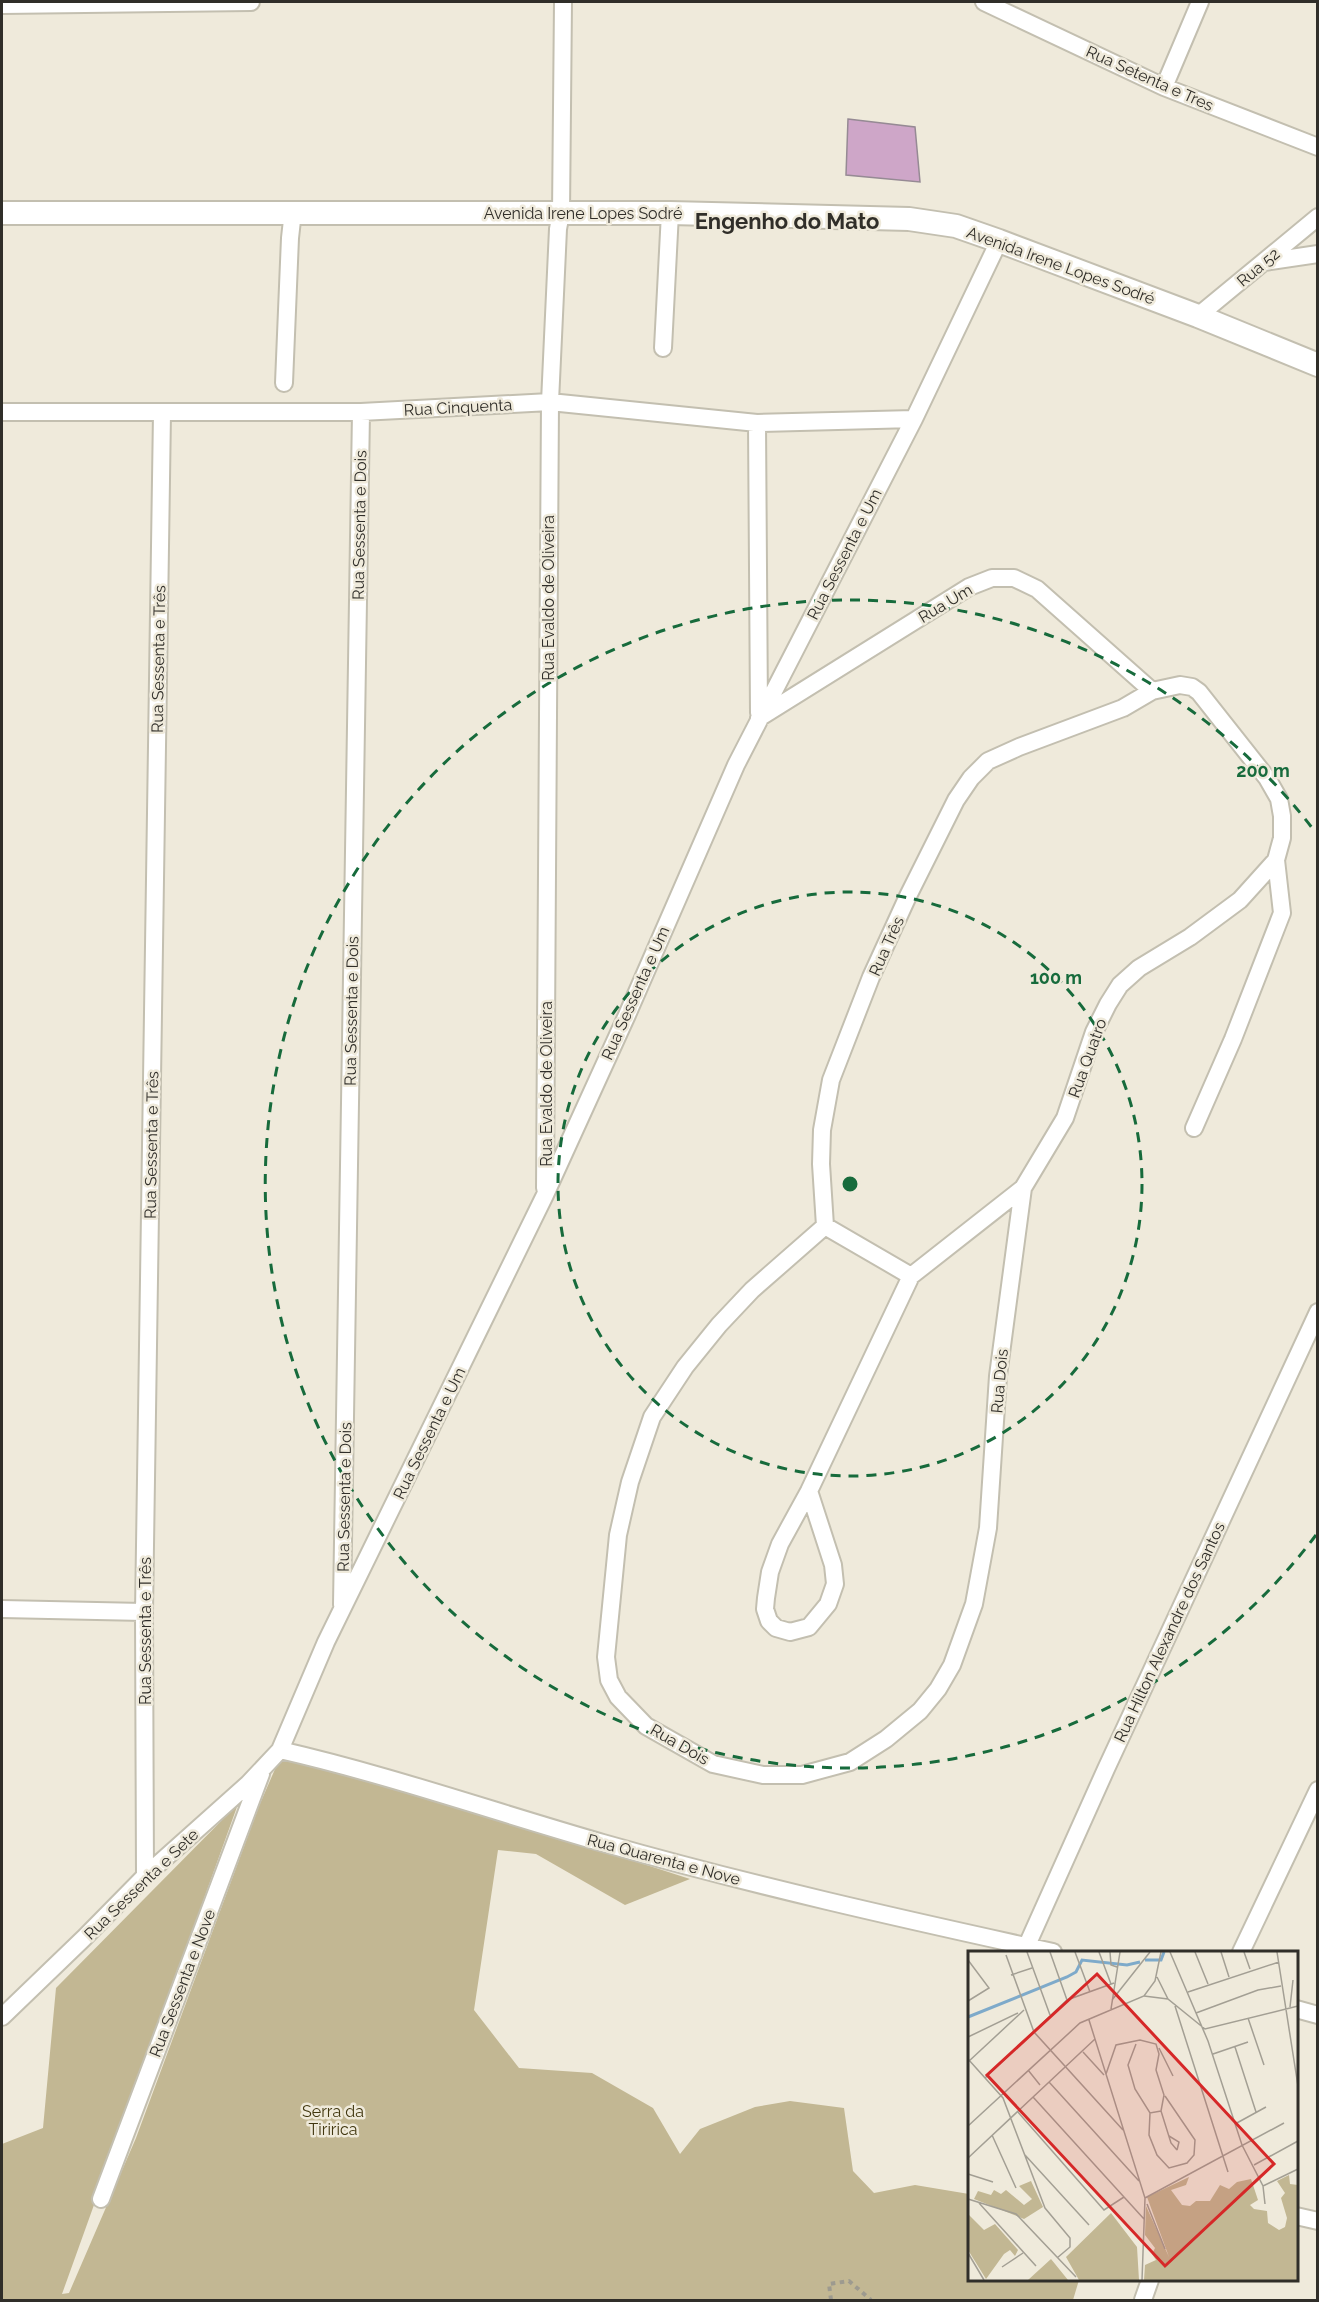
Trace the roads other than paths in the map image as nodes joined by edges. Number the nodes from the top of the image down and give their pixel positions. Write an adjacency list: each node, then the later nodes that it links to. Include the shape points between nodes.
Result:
1 (251, 2): 5 (street)
2 (563, 2): 10 (street, Rua Evaldo de Oliveira)
3 (984, 2): 6 (street, Rua Setenta e Tres)
4 (1200, 2): 6 (street)
5 (2, 5)
6 (1164, 87): 7 (street, Rua Setenta e Tres)
7 (1317, 147)
8 (294, 211): 9 (main road, Avenida Irene Lopes Sodré); 10 (main road, Avenida Irene Lopes Sodré); 19 (street)
9 (2, 213)
10 (561, 213): 11 (main road, Avenida Irene Lopes Sodré); 20 (street, Rua Evaldo de Oliveira)
11 (670, 213): 13 (main road, Avenida Irene Lopes Sodré, via 909,219 956,226); 17 (street)
12 (1317, 217): 15 (street, Rua 52)
13 (999, 241): 16 (main road, Avenida Irene Lopes Sodré); 24 (street, Rua Sessenta e Um)
14 (1317, 254): 15 (street)
15 (1263, 262): 16 (street, Rua 52)
16 (1198, 316): 18 (main road, Avenida Irene Lopes Sodré)
17 (663, 348)
18 (1317, 365)
19 (284, 383)
20 (550, 402): 22 (street, Rua Cinquenta); 25 (street, Rua Cinquenta); 31 (street, Rua Evaldo de Oliveira)
21 (2, 412): 23 (street, Rua Cinquenta)
22 (361, 412): 23 (street, Rua Cinquenta); 37 (street, Rua Sessenta e Dois)
23 (162, 413): 38 (street, Rua Sessenta e Três)
24 (914, 419): 25 (street, Rua Cinquenta); 27 (street, Rua Sessenta e Um)
25 (757, 423): 27 (street)
26 (1152, 691): 27 (street, Rua Um, via 1038,590 1014,578 992,578 969,586); 28 (street, via 1180,685 1199,692 1267,778 1279,799 1282,816); 32 (street, Rua Três, via 1123,708 988,761 956,800 871,977 831,1080 822,1130)
27 (759, 718): 31 (street, Rua Sessenta e Um)
28 (1276, 860): 29 (street, via 1282,913); 30 (street, Rua Quatro, via 1240,900 1120,985 1094,1032 1065,1118)
29 (1194, 1128)
30 (1023, 1188): 32 (street, Rua Dois, via 998,1376 988,1528 974,1604 952,1665 920,1711 850,1762 802,1775 763,1775 713,1764 646,1726 618,1697 609,1680 606,1657 618,1534 652,1417 685,1367 752,1290); 33 (street, Rua Quatro)
31 (545, 1195): 37 (street, Rua Sessenta e Um)
32 (825, 1226): 33 (street)
33 (912, 1276): 35 (street, Rua Quatro)
34 (1317, 1312): 44 (street, Rua Hilton Alexandre dos Santos)
35 (809, 1491): 35 (street, Rua Quatro, via 833,1565 835,1584 828,1604 809,1627 790,1632 769,1621 766,1598 780,1544)
36 (2, 1609): 38 (street)
37 (342, 1609): 39 (street, Rua Sessenta e Um)
38 (144, 1612): 43 (street, Rua Sessenta e Três)
39 (280, 1750): 40 (street, Rua Sessenta e Sete); 44 (street, Rua Quarenta e Nove, via 353,1767 708,1872)
40 (264, 1766): 43 (street, Rua Sessenta e Sete); 49 (street, Rua Sessenta e Nove)
41 (1317, 1790): 42 (street)
42 (1313, 1808): 45 (street)
43 (145, 1876): 48 (street, Rua Sessenta e Sete)
44 (1025, 1950)
45 (1242, 1951)
46 (1298, 2010): 47 (street)
47 (1317, 2015)
48 (2, 2016)
49 (101, 2199)
50 (1298, 2216): 51 (street)
51 (1317, 2221)
52 (1150, 2281): 53 (street)
53 (1143, 2301)

